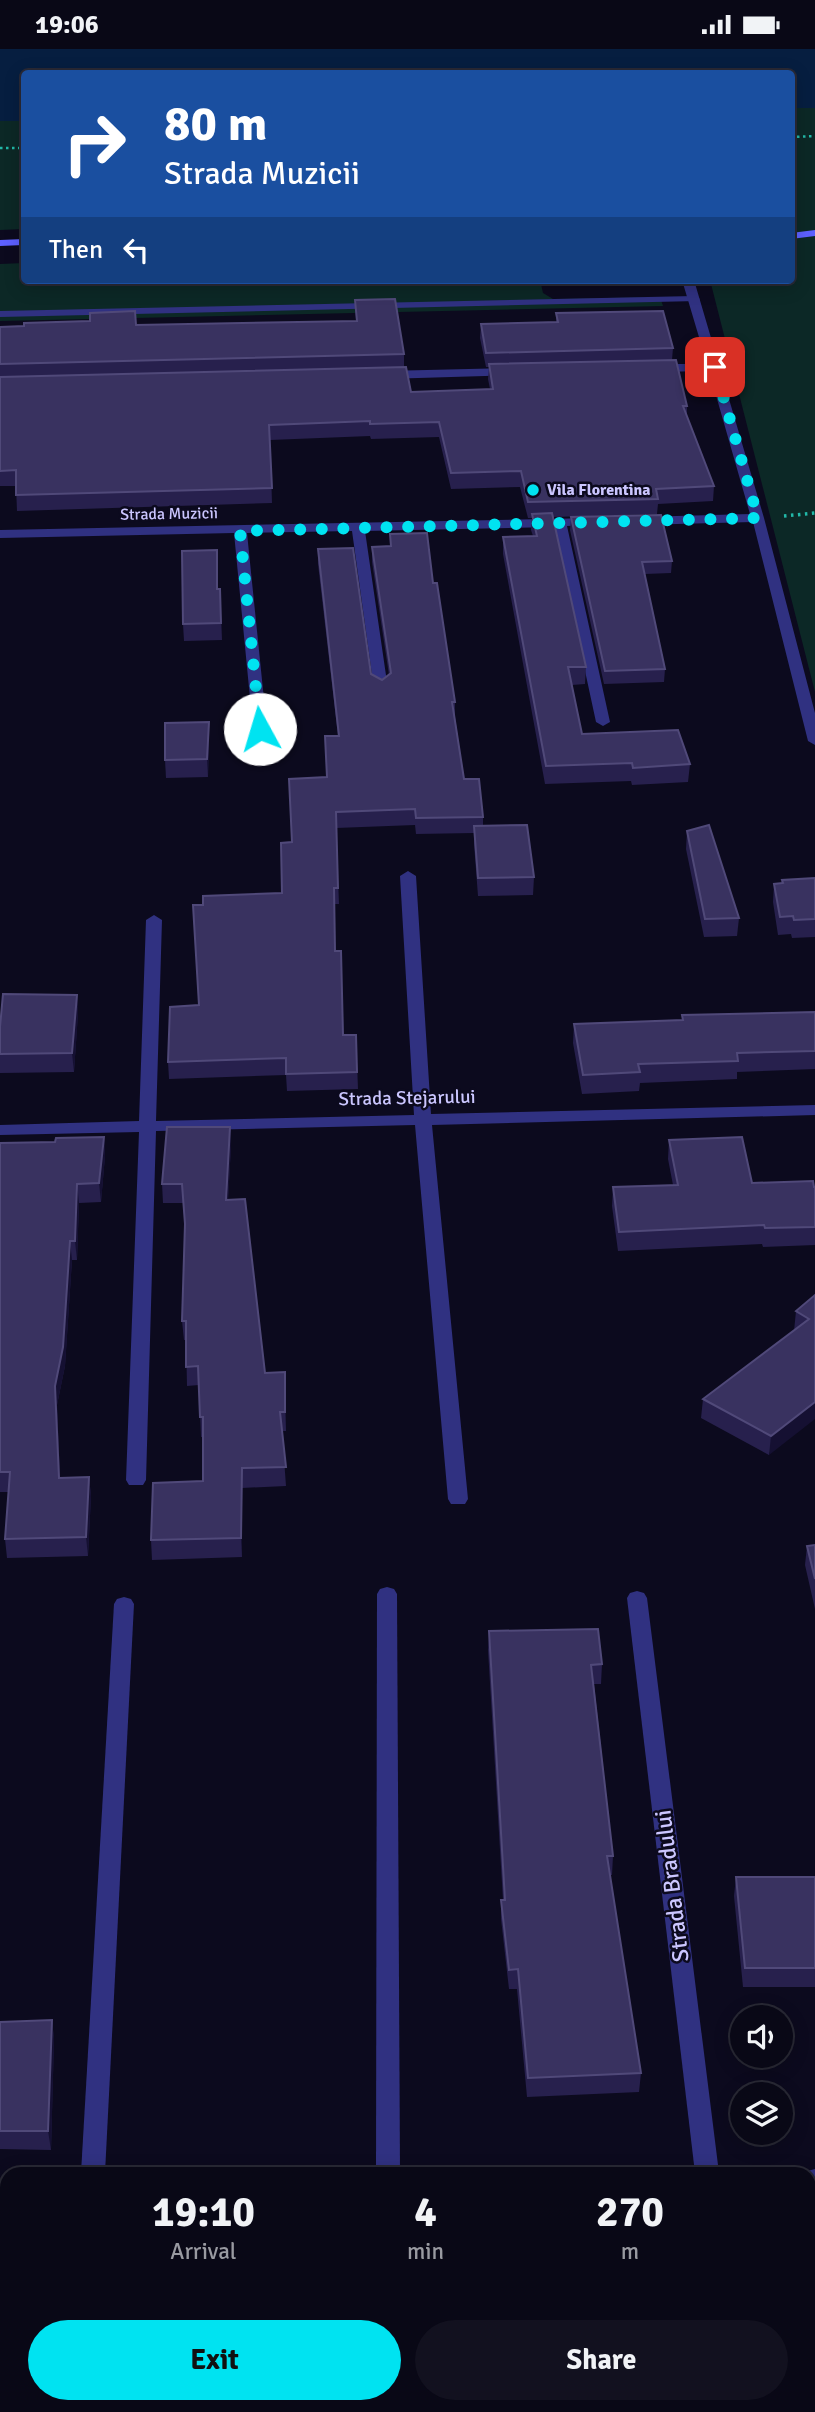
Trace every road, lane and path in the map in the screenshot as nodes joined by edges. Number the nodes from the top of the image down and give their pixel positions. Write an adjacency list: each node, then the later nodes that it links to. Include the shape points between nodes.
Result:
1 (795, 137): 2 (path)
2 (815, 137)
3 (0, 148): 4 (path)
4 (21, 148)
5 (795, 230): 6 (main road)
6 (815, 232): 7 (main road)
7 (795, 235)
8 (21, 242): 9 (main road)
9 (0, 243)
10 (689, 284): 11 (street)
11 (694, 299): 12 (street); 13 (street)
12 (0, 314)
13 (715, 367): 14 (street); 17 (street)
14 (646, 369)
15 (522, 372): 16 (street)
16 (371, 376)
17 (758, 518): 18 (street, Strada Muzicii); 25 (street)
18 (560, 523): 19 (street, Strada Muzicii); 23 (street)
19 (358, 529): 20 (street, Strada Muzicii); 22 (street)
20 (240, 531): 21 (street, Strada Muzicii); 24 (street)
21 (0, 534)
22 (382, 689)
23 (603, 722)
24 (260, 729)
25 (815, 741)
26 (408, 876): 29 (street)
27 (154, 920): 30 (street)
28 (815, 1110): 29 (street, Strada Stejarului)
29 (424, 1119): 30 (street, Strada Stejarului); 33 (street)
30 (146, 1125): 31 (street, Strada Stejarului); 32 (street)
31 (0, 1130)
32 (136, 1480)
33 (458, 1499)
34 (387, 1594): 38 (street)
35 (636, 1598): 39 (street, Strada Bradului)
36 (124, 1604): 37 (street)
37 (93, 2167)
38 (388, 2167)
39 (706, 2167)

